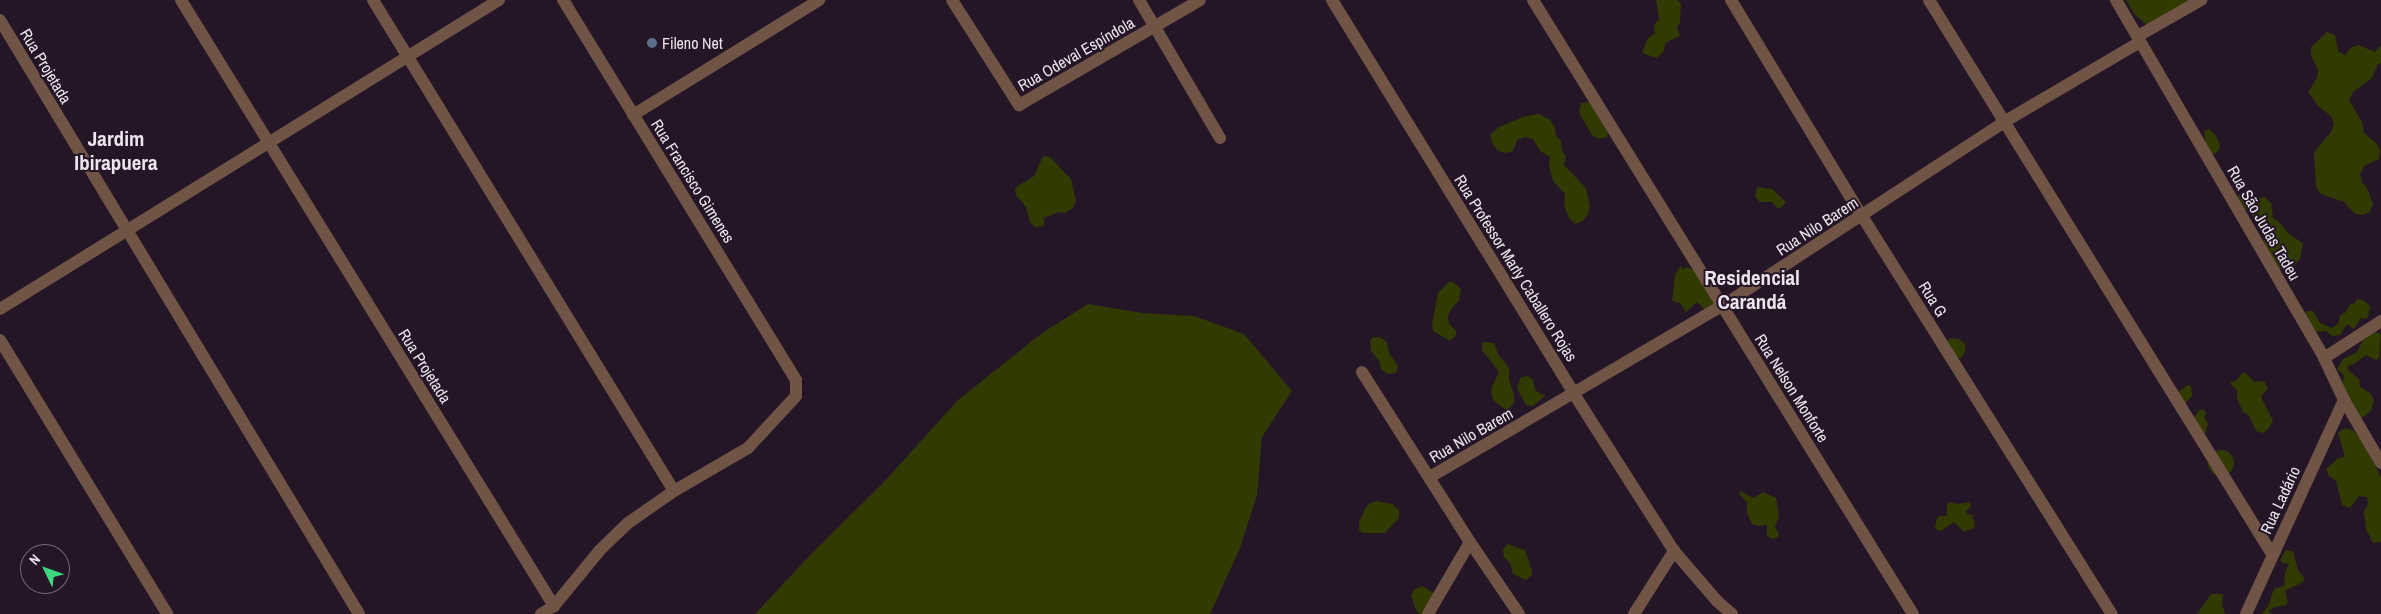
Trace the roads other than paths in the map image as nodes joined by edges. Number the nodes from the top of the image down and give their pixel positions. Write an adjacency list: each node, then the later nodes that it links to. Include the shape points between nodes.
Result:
1 (182, 0): 22 (street, Rua Projetada)
2 (373, 0): 18 (street)
3 (499, 0): 18 (street)
4 (563, 0): 19 (street, Rua Francisco Gimenes)
5 (819, 0): 19 (street)
6 (952, 0): 16 (street, Rua Odeval Espíndola, via 1019,105)
7 (1139, 0): 16 (street)
8 (1200, 0): 16 (street, Rua Odeval Espíndola)
9 (1332, 0): 31 (street, Rua Professor Marly Caballero Rojas)
10 (1533, 0): 25 (street, Rua Nelson Monforte)
11 (1731, 0): 23 (street, Rua G)
12 (1929, 0): 20 (street)
13 (2116, 0): 17 (street, Rua São Judas Tadeu)
14 (2201, 0): 17 (street, Rua Nilo Barem)
15 (0, 20): 24 (street, Rua Projetada)
16 (1156, 27): 21 (street)
17 (2139, 39): 20 (street, Rua Nilo Barem); 29 (street, Rua São Judas Tadeu)
18 (407, 57): 22 (street); 35 (street)
19 (633, 115): 35 (street, Rua Francisco Gimenes, via 796,380 796,396 748,448)
20 (2004, 122): 23 (street, Rua Nilo Barem); 38 (street)
21 (1220, 138)
22 (269, 143): 24 (street); 39 (street, Rua Projetada)
23 (1862, 216): 25 (street, Rua Nilo Barem); 48 (street, Rua G)
24 (127, 231): 26 (street); 41 (street, Rua Projetada)
25 (1722, 306): 31 (street, Rua Nilo Barem); 47 (street, Rua Nelson Monforte)
26 (0, 309)
27 (2381, 321): 29 (street)
28 (0, 340): 40 (street)
29 (2324, 358): 32 (street, Rua São Judas Tadeu)
30 (1362, 372): 34 (street)
31 (1574, 394): 34 (street, Rua Nilo Barem); 37 (street, Rua Professor Marly Caballero Rojas)
32 (2344, 400): 33 (street, Rua São Judas Tadeu); 38 (street, Rua Ladário)
33 (2381, 462)
34 (1430, 477): 36 (street)
35 (674, 491): 39 (street, via 628,523 600,550)
36 (1470, 542): 43 (street); 44 (street)
37 (1674, 551): 45 (street); 46 (street, Rua Professor Marly Caballero Rojas)
38 (2272, 554): 49 (street, Rua Ladário)
39 (554, 606): 42 (street)
40 (167, 614)
41 (359, 614)
42 (541, 614)
43 (1428, 614)
44 (1519, 614)
45 (1634, 614)
46 (1732, 614)
47 (1913, 614)
48 (2112, 614)
49 (2246, 614)

